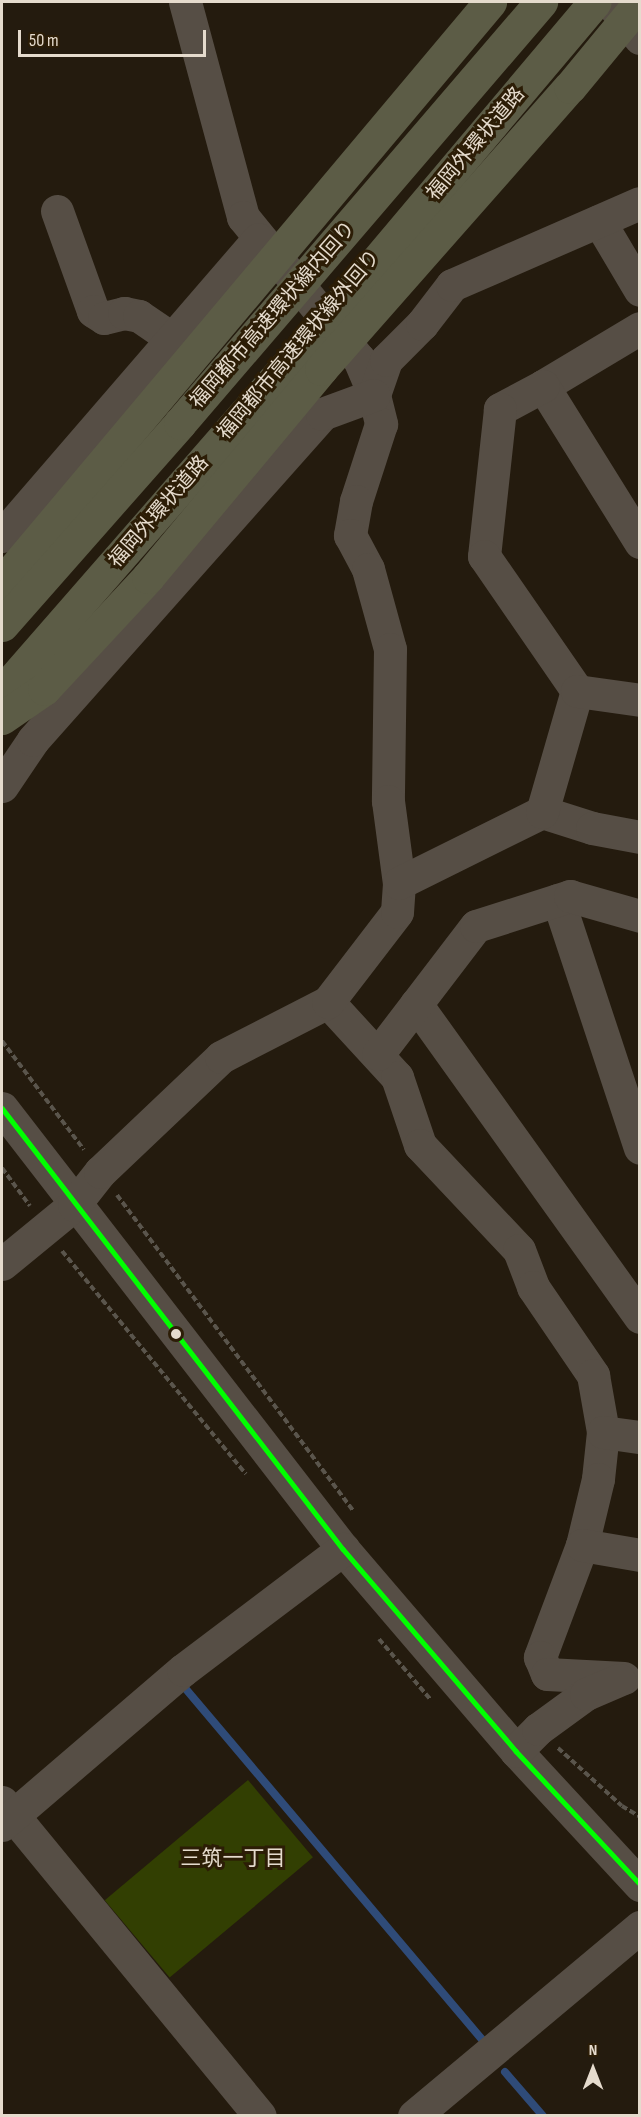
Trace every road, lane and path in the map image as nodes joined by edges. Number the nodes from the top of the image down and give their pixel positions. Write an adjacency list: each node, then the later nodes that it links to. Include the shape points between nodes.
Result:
1 (185, 2): 14 (street, via 243,218)
2 (475, 2): 10 (highway, via 409,80)
3 (490, 2): 10 (highway)
4 (528, 2): 15 (highway)
5 (541, 2): 26 (highway, 福岡都市高速環状線内回り, via 188,414)
6 (594, 2): 17 (highway, 福岡外環状道路); 27 (highway, 福岡都市高速環状線外回り)
7 (610, 2): 9 (street)
8 (639, 2): 31 (highway, via 570,87 321,369 148,577 44,689)
9 (639, 38)
10 (359, 154): 22 (highway)
11 (639, 203): 13 (street)
12 (57, 211): 19 (street, via 93,311 104,318 124,313 139,316)
13 (599, 221): 16 (street); 21 (street, via 452,285 422,324 386,360)
14 (258, 239): 15 (street); 19 (street)
15 (293, 280): 17 (street); 25 (highway)
16 (639, 290)
17 (326, 321): 21 (street, via 359,359); 29 (highway, 福岡外環状道路)
18 (639, 328): 20 (street)
19 (174, 340): 22 (street)
20 (543, 386): 23 (street); 28 (street, via 500,408 484,556)
21 (374, 395): 32 (street, via 322,414 33,740); 35 (street, via 381,424 356,501 350,535 368,569 390,649 388,801)
22 (14, 542): 24 (highway)
23 (639, 542)
24 (2, 583)
25 (2, 617)
26 (2, 624)
27 (2, 686)
28 (577, 691): 30 (street); 33 (street)
29 (2, 692)
30 (639, 700)
31 (2, 718)
32 (2, 786)
33 (542, 812): 34 (street, via 592,828); 35 (street)
34 (639, 837)
35 (399, 883): 38 (street, via 397,912)
36 (558, 900): 37 (street, via 570,896); 39 (street, via 476,926); 43 (street)
37 (639, 916)
38 (328, 1002): 41 (street); 44 (street, via 221,1057)
39 (416, 1004): 41 (street); 47 (street)
40 (2, 1041): 44 (path)
41 (378, 1054): 48 (street, via 397,1077 420,1144 519,1250 533,1287 593,1375)
42 (2, 1108): 45 (street)
43 (639, 1148)
44 (100, 1172): 45 (street); 50 (path)
45 (74, 1205): 46 (street); 52 (street)
46 (2, 1264)
47 (639, 1317)
48 (603, 1432): 49 (street); 51 (street, via 598,1479)
49 (639, 1437)
50 (360, 1520)
51 (582, 1545): 53 (street); 54 (street, via 540,1657 547,1674)
52 (343, 1549): 55 (street); 56 (street, via 183,1670)
53 (639, 1555)
54 (632, 1678): 55 (street, via 586,1694)
55 (526, 1740): 57 (path); 58 (street)
56 (5, 1814): 62 (street)
57 (639, 1817)
58 (600, 1840): 59 (street); 60 (street)
59 (639, 1854)
60 (639, 1885)
61 (639, 1927): 63 (street)
62 (260, 2115)
63 (414, 2115)

